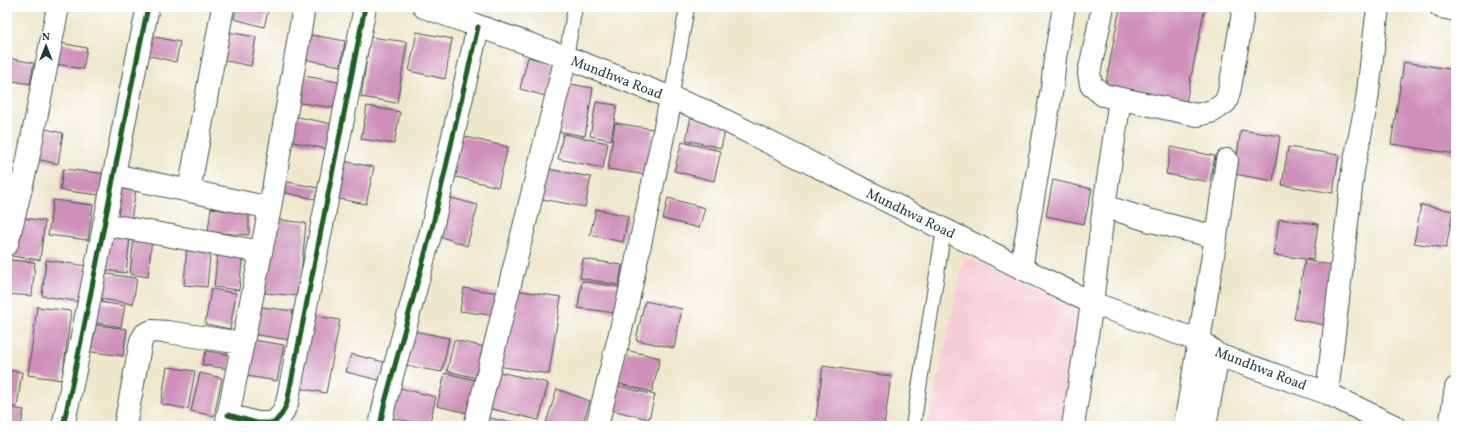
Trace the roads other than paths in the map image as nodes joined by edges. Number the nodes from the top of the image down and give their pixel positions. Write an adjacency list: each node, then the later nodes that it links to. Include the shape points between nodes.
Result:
1 (58, 7): 27 (street, via 27,164)
2 (148, 7): 20 (street)
3 (223, 7): 21 (street)
4 (304, 7): 23 (street)
5 (365, 7): 36 (street, via 287,402 282,414 274,423)
6 (424, 7): 15 (street, Mundhwa Road)
7 (574, 7): 16 (lane)
8 (687, 7): 17 (lane)
9 (1064, 7): 29 (street)
10 (1103, 7): 18 (street, via 1089,73 1091,85 1103,95)
11 (1244, 7): 18 (street, via 1226,102 1213,111 1197,115)
12 (1378, 7): 35 (street, via 1367,100 1353,170)
13 (1441, 7): 14 (street)
14 (1456, 10)
15 (478, 27): 16 (street, Mundhwa Road); 39 (street, via 432,228)
16 (566, 58): 17 (street, Mundhwa Road); 40 (street)
17 (672, 98): 25 (street, Mundhwa Road, via 708,112); 41 (street, via 627,305)
18 (1120, 98): 22 (street)
19 (1227, 160): 26 (street)
20 (114, 175): 21 (street); 24 (street)
21 (189, 191): 23 (street)
22 (1104, 206): 26 (street); 30 (street)
23 (270, 208): 28 (street)
24 (104, 224): 28 (street); 37 (street)
25 (944, 229): 29 (street, Mundhwa Road); 42 (lane)
26 (1216, 237): 31 (street)
27 (7, 244)
28 (261, 252): 32 (street)
29 (1021, 268): 30 (street, Mundhwa Road)
30 (1092, 303): 31 (street, Mundhwa Road); 43 (street)
31 (1200, 341): 33 (street, Mundhwa Road); 44 (street)
32 (242, 343): 36 (street); 38 (street, via 167,332 152,331 144,334)
33 (1218, 355): 35 (street, Mundhwa Road); 45 (street)
34 (1456, 388): 47 (street)
35 (1327, 393): 46 (street, Mundhwa Road)
36 (227, 420)
37 (63, 426)
38 (125, 426)
39 (380, 426)
40 (475, 426)
41 (597, 426)
42 (913, 426)
43 (1073, 426)
44 (1185, 426)
45 (1205, 426)
46 (1394, 426)
47 (1450, 426)

